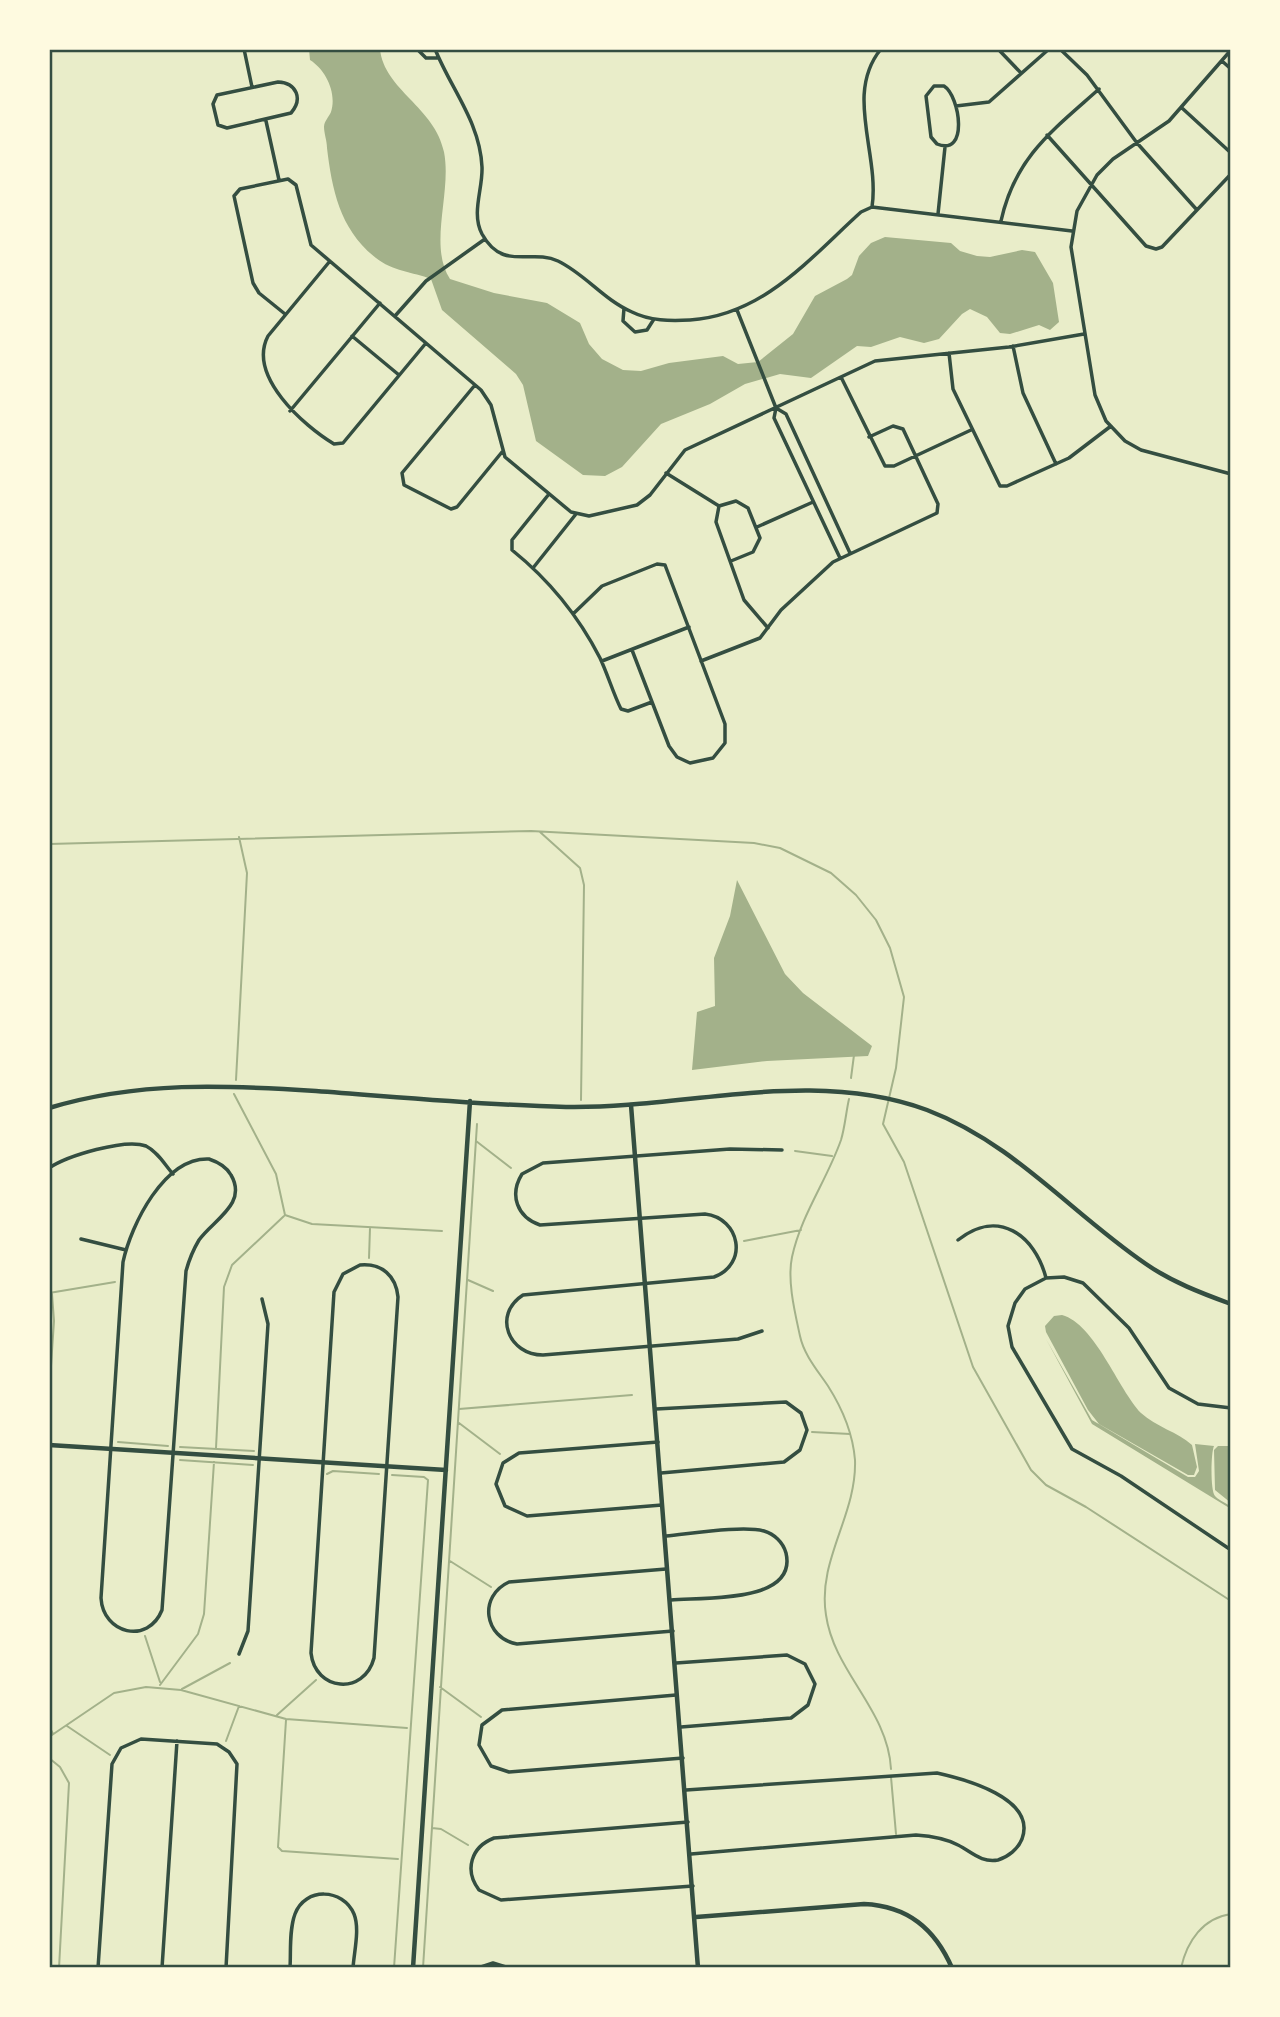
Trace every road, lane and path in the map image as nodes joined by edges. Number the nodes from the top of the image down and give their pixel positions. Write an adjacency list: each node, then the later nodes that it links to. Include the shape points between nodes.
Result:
1 (244, 49): 13 (street)
2 (418, 49): 9 (street, via 426,58)
3 (435, 49): 9 (street)
4 (881, 49): 25 (street, via 869,69 863,94 874,171)
5 (998, 49): 12 (street)
6 (1049, 49): 12 (street)
7 (1060, 49): 14 (street)
8 (1231, 50): 10 (street)
9 (439, 58): 30 (street, via 478,140 482,168 477,220)
10 (1222, 61): 11 (street); 16 (street)
11 (1231, 69)
12 (1021, 73): 15 (street, via 989,102)
13 (252, 87): 17 (street, via 283,82 296,92 297,103 291,113); 17 (street, via 215,97 217,123 228,128)
14 (1098, 89): 18 (street); 19 (street)
15 (955, 107): 20 (street, via 959,135); 20 (street, via 952,93 944,86 934,86 926,94 931,138)
16 (1182, 108): 19 (street); 21 (street)
17 (266, 120): 23 (street)
18 (1047, 135): 24 (street); 28 (street, via 1017,173)
19 (1137, 143): 24 (street, via 1113,159); 26 (street)
20 (945, 147): 27 (street)
21 (1231, 153)
22 (1231, 174): 26 (street)
23 (279, 180): 31 (street, via 295,182 308,240); 35 (street, via 240,189 234,199 253,283)
24 (1091, 184): 26 (street, via 1152,249 1162,247); 29 (street)
25 (872, 207): 27 (street); 34 (street, via 780,286)
26 (1197, 211)
27 (938, 214): 28 (street)
28 (1001, 221): 29 (street)
29 (1072, 231): 38 (street, via 1071,262)
30 (485, 239): 33 (street, via 510,257 559,262); 36 (street, via 426,281)
31 (330, 261): 32 (street); 35 (street)
32 (380, 303): 36 (street); 39 (street)
33 (624, 309): 37 (street); 37 (street, via 624,325 635,332 647,330)
34 (737, 310): 37 (street, via 697,320); 46 (street)
35 (285, 314): 47 (street, via 268,336 264,351 275,387)
36 (395, 316): 40 (street)
37 (654, 319)
38 (1084, 334): 41 (street); 48 (street, via 1095,395)
39 (352, 336): 43 (street); 47 (street)
40 (426, 343): 43 (street); 45 (street)
41 (1013, 346): 42 (street); 53 (street, via 1023,393)
42 (949, 353): 44 (street, via 882,359); 49 (street, via 953,388)
43 (399, 375): 47 (street, via 340,444 317,434)
44 (841, 377): 46 (street); 50 (street)
45 (475, 385): 51 (street, via 491,405); 51 (street, via 401,473 401,480 451,509)
46 (776, 408): 54 (street, via 685,450); 57 (street, via 774,418); 61 (street, via 786,414)
47 (290, 411)
48 (1111, 426): 53 (street); 55 (street, via 1141,450)
49 (971, 430): 52 (street); 53 (street, via 1000,486)
50 (870, 437): 52 (street, via 900,427); 52 (street, via 885,466)
51 (502, 452): 56 (street)
52 (916, 456): 61 (street, via 938,504 937,513)
53 (1056, 464)
54 (666, 473): 58 (street); 59 (street, via 637,505 589,516)
55 (1231, 474)
56 (549, 494): 59 (street); 64 (street, via 510,543)
57 (813, 502): 60 (street); 62 (street)
58 (719, 506): 60 (street, via 741,502); 63 (street, via 716,522)
59 (576, 514): 64 (street)
60 (757, 527): 63 (street, via 760,537 755,549)
61 (850, 554): 62 (street)
62 (840, 558): 67 (street)
63 (731, 561): 67 (street, via 747,605)
64 (533, 568): 65 (street)
65 (573, 614): 66 (street, via 607,582 659,564 667,569); 69 (street)
66 (689, 627): 68 (street); 70 (street)
67 (768, 628): 70 (street, via 758,639)
68 (632, 650): 69 (street); 71 (street)
69 (602, 661): 71 (street, via 621,709)
70 (702, 661): 71 (street, via 726,729 725,743 717,755 700,763 677,757 668,746)
71 (652, 702)
72 (470, 1101): 73 (main road, via 568,1107); 74 (main road, via 192,1085 121,1091); 98 (main road)
73 (631, 1105): 76 (main road); 86 (main road, via 792,1090 849,1091 897,1101 988,1139 1147,1265)
74 (49, 1108)
75 (782, 1150): 76 (street)
76 (635, 1156): 79 (main road); 79 (street, via 538,1164 519,1178 515,1197 527,1219 545,1226)
77 (49, 1168): 78 (street, via 74,1156 135,1144 152,1150)
78 (173, 1174): 82 (street, via 145,1207); 94 (street, via 191,1161 209,1159 225,1167 235,1188 232,1205 197,1243 186,1271)
79 (640, 1219): 84 (main road); 84 (street, via 712,1215 730,1225 737,1245 733,1262 718,1276)
80 (81, 1239): 82 (street)
81 (958, 1240): 83 (street, via 983,1228 1016,1231 1038,1253)
82 (126, 1250): 93 (street)
83 (1046, 1278): 89 (street, via 1069,1278 1091,1287 1129,1328 1160,1378 1178,1395 1208,1407); 102 (street, via 1018,1298 1010,1314 1009,1332 1014,1350 1065,1441 1079,1455 1121,1476)
84 (646, 1283): 88 (main road); 88 (street, via 528,1293 512,1305 506,1324 515,1345 534,1354)
85 (262, 1299): 95 (street, via 268,1324)
86 (1231, 1304)
87 (762, 1331): 88 (street, via 738,1339)
88 (650, 1346): 90 (main road)
89 (1231, 1408)
90 (656, 1409): 91 (main road); 99 (street, via 781,1401 798,1409 807,1430 800,1450 780,1463)
91 (658, 1442): 99 (main road); 100 (street, via 519,1453 500,1466 496,1484 505,1506 522,1515)
92 (49, 1445): 93 (main road)
93 (110, 1449): 94 (main road); 94 (street, via 101,1603 111,1623 132,1632 151,1626 162,1610)
94 (174, 1453): 95 (main road)
95 (260, 1459): 96 (main road); 106 (street, via 248,1631)
96 (323, 1463): 97 (main road); 97 (street, via 335,1287 346,1271 365,1264 388,1274 397,1292); 97 (street, via 310,1653 321,1676 341,1685 361,1679 374,1658)
97 (386, 1467): 98 (main road)
98 (446, 1471): 122 (main road)
99 (661, 1473): 100 (main road)
100 (663, 1505): 101 (main road)
101 (666, 1536): 103 (main road); 104 (street, via 758,1530 778,1539 787,1560 781,1578 763,1591)
102 (1231, 1550)
103 (668, 1568): 104 (main road); 105 (street, via 509,1582 495,1592 488,1613 495,1632 517,1644)
104 (671, 1600): 105 (main road)
105 (673, 1631): 107 (main road)
106 (239, 1654)
107 (676, 1663): 108 (main road); 109 (street, via 787,1656 805,1664 815,1684 808,1704 791,1717)
108 (678, 1695): 109 (main road); 111 (street, via 502,1710 482,1725 478,1745 491,1766 509,1772)
109 (681, 1727): 111 (main road)
110 (177, 1741): 117 (street, via 136,1739 124,1745 113,1760); 118 (street); 119 (street, via 222,1746 238,1768)
111 (683, 1758): 112 (main road)
112 (686, 1790): 113 (main road); 114 (street, via 928,1772 986,1788 1012,1804 1023,1826 1015,1850 993,1860 948,1840 916,1835)
113 (688, 1822): 114 (main road); 115 (street, via 494,1838 478,1849 470,1871 479,1890 501,1900)
114 (691, 1854): 115 (main road)
115 (693, 1886): 116 (main road)
116 (696, 1917): 125 (main road); 126 (main road, via 883,1905 925,1926)
117 (98, 1968)
118 (162, 1968)
119 (226, 1968)
120 (290, 1968): 121 (street, via 295,1913 307,1899 324,1894 342,1899 354,1915)
121 (353, 1968)
122 (413, 1968)
123 (478, 1968): 124 (street, via 493,1964)
124 (509, 1968)
125 (698, 1968)
126 (952, 1968)

